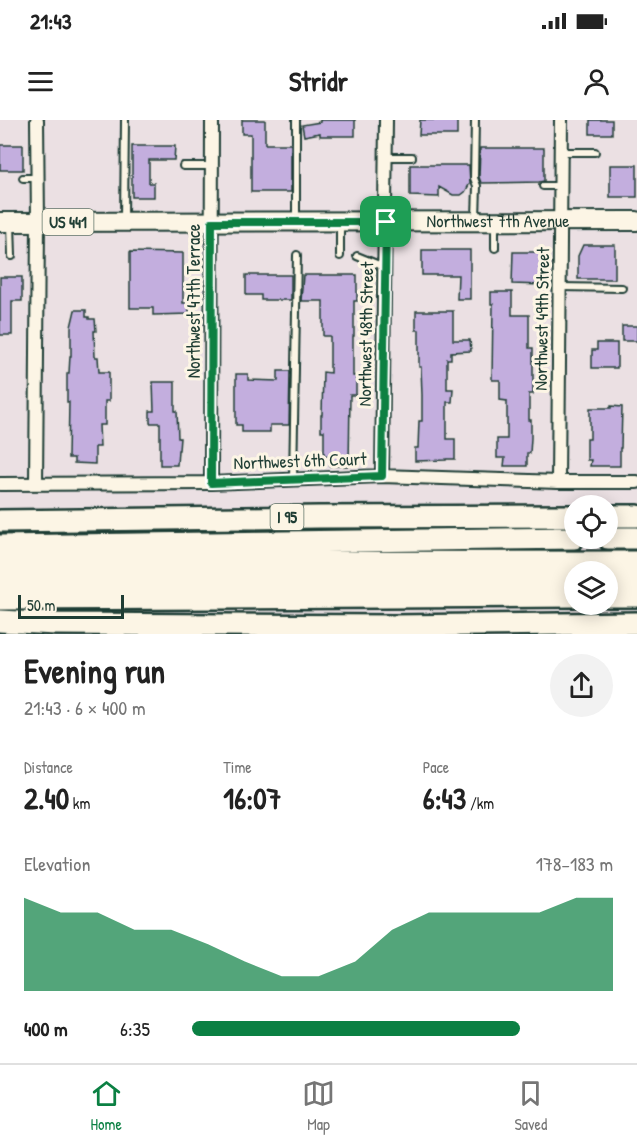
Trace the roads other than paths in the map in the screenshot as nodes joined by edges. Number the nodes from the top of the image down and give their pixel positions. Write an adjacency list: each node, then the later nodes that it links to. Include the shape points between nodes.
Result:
1 (37, 120): 15 (street)
2 (124, 120): 21 (lane)
3 (212, 120): 12 (street, Northwest 47th Terrace)
4 (296, 120): 23 (lane)
5 (386, 120): 10 (street, Northwest 48th Street)
6 (475, 120): 26 (lane)
7 (561, 120): 8 (street, Northwest 49th Street)
8 (561, 152): 9 (lane); 17 (street, Northwest 49th Street)
9 (595, 152)
10 (386, 157): 11 (lane); 25 (street, Northwest 48th Street)
11 (412, 157)
12 (212, 165): 13 (lane); 22 (street, Northwest 47th Terrace)
13 (183, 166)
14 (23, 178): 15 (lane)
15 (38, 178): 20 (street)
16 (543, 186): 17 (lane)
17 (561, 186): 28 (street, Northwest 49th Street)
18 (637, 221): 28 (main road, Northwest 7th Avenue / US 441)
19 (6, 222): 20 (main road, Northwest 7th Avenue / US 441); 31 (lane)
20 (38, 222): 21 (main road, Northwest 7th Avenue / US 441); 43 (street)
21 (124, 222): 22 (main road, Northwest 7th Avenue / US 441)
22 (212, 222): 23 (main road, Northwest 7th Avenue / US 441); 41 (street, Northwest 47th Terrace)
23 (296, 222): 24 (main road, Northwest 7th Avenue / US 441)
24 (340, 222): 25 (main road, Northwest 7th Avenue / US 441); 32 (lane)
25 (386, 222): 26 (main road, Northwest 7th Avenue / US 441); 34 (street, Northwest 48th Street)
26 (476, 222): 27 (main road, Northwest 7th Avenue / US 441)
27 (495, 222): 28 (main road, Northwest 7th Avenue / US 441); 29 (lane)
28 (561, 222): 35 (street, Northwest 49th Street)
29 (495, 248)
30 (297, 255): 38 (lane)
31 (12, 256)
32 (340, 256)
33 (357, 256): 34 (lane)
34 (385, 268): 37 (street, Northwest 48th Street)
35 (560, 287): 36 (lane); 39 (street, Northwest 49th Street)
36 (622, 288)
37 (382, 476): 38 (street, Northwest 6th Court); 39 (street, Northwest 6th Court)
38 (293, 480): 41 (street, Northwest 6th Court)
39 (558, 482): 40 (street, Northwest 6th Court)
40 (637, 482)
41 (211, 483): 43 (street, Northwest 6th Court)
42 (0, 484): 43 (street, Northwest 6th Court)
43 (36, 484)
44 (564, 516): 47 (highway, I 95)
45 (618, 516): 46 (highway)
46 (637, 516)
47 (0, 521)
48 (564, 538): 51 (highway)
49 (618, 538): 50 (highway)
50 (637, 538)
51 (0, 546)
52 (637, 562): 54 (highway)
53 (0, 563): 54 (highway)
54 (224, 571): 55 (highway); 58 (highway)
55 (564, 578)
56 (618, 578): 57 (highway)
57 (637, 578)
58 (0, 582)
59 (564, 596): 62 (highway)
60 (618, 596): 61 (highway)
61 (637, 596)
62 (0, 599)
63 (0, 621): 65 (highway)
64 (637, 623): 65 (highway)
65 (56, 624): 66 (highway)
66 (6, 634)

